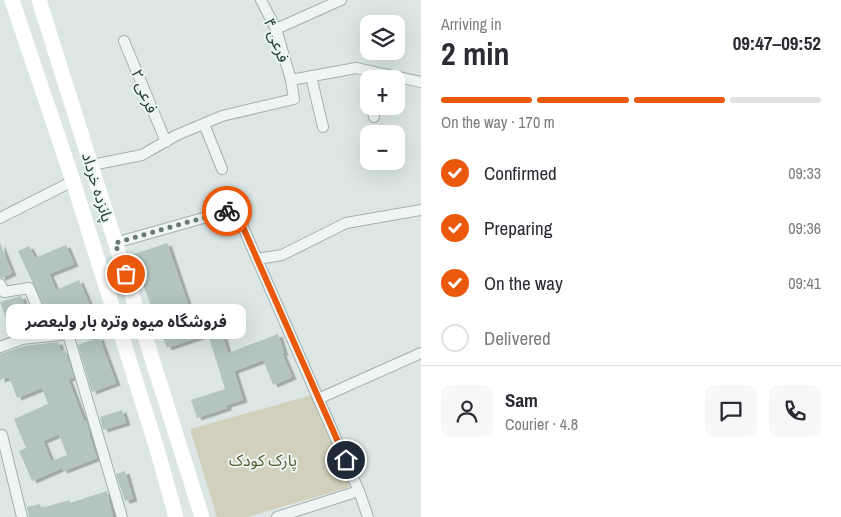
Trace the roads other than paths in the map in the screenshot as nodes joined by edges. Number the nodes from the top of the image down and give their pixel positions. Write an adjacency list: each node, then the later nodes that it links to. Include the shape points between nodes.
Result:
1 (12, 0): 17 (main road, پانزده خرداد)
2 (39, 0): 15 (main road, پانزده خرداد)
3 (261, 0): 5 (street, فرعی ۴)
4 (341, 0): 5 (street)
5 (276, 29): 10 (street, فرعی ۴)
6 (124, 41): 14 (street, فرعی ۲)
7 (367, 70): 8 (street, via 356,68)
8 (311, 76): 10 (street); 13 (street)
9 (405, 78): 11 (street)
10 (291, 80): 12 (street, via 294,99 222,116)
11 (421, 82)
12 (204, 124): 14 (street); 16 (street)
13 (323, 127)
14 (166, 142): 15 (street, via 142,155)
15 (92, 165): 20 (main road, پانزده خرداد)
16 (222, 168)
17 (73, 181): 19 (street); 23 (main road, پانزده خرداد)
18 (421, 210): 21 (street, via 346,223 282,255)
19 (0, 218)
20 (115, 243): 21 (street, via 235,209); 34 (main road, پانزده خرداد)
21 (257, 260): 28 (street)
22 (0, 284): 25 (street, via 4,292 29,288)
23 (115, 317): 24 (street); 33 (main road, پانزده خرداد)
24 (68, 334): 25 (street); 32 (street)
25 (50, 336): 26 (street, via 22,338)
26 (0, 347)
27 (421, 353): 28 (street)
28 (318, 399): 30 (street)
29 (2, 435): 31 (street)
30 (359, 491): 35 (street); 36 (street)
31 (22, 517)
32 (122, 517)
33 (176, 517)
34 (202, 517)
35 (276, 517)
36 (368, 517)

